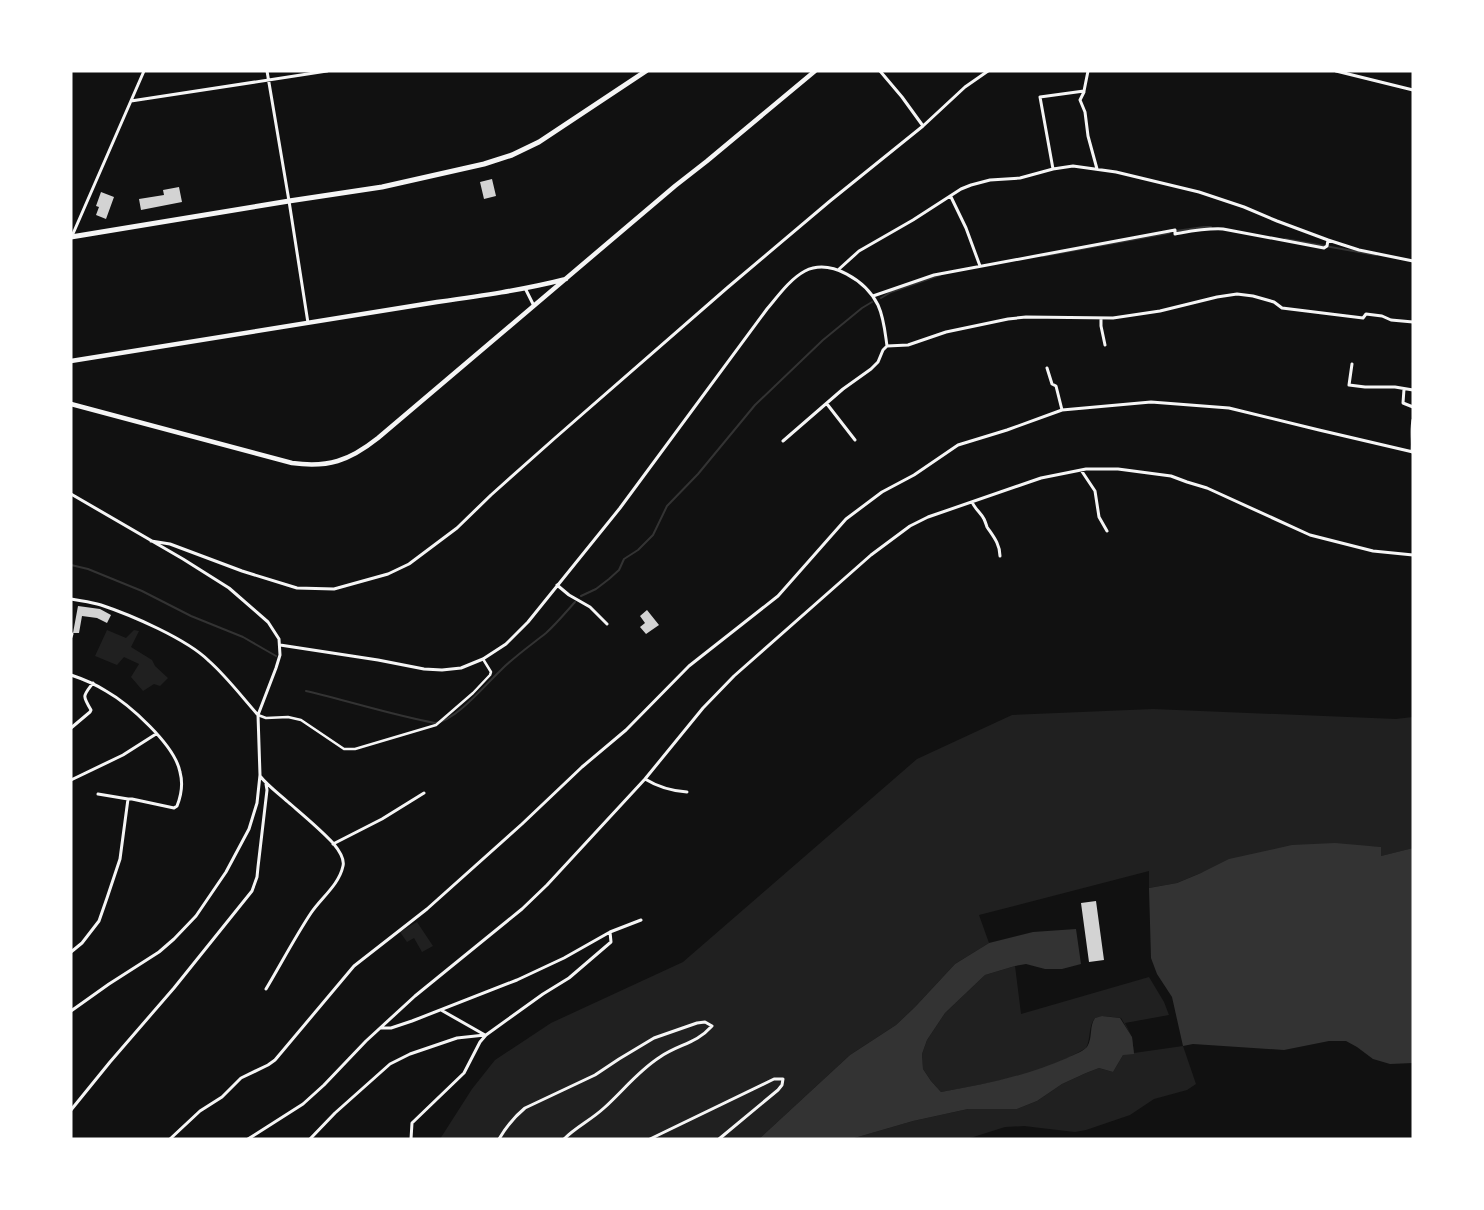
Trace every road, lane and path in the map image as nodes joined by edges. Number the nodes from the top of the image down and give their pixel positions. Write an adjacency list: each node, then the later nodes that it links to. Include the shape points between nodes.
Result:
1 (144, 71): 13 (street)
2 (267, 71): 10 (street)
3 (327, 71): 10 (street)
4 (646, 71): 18 (main road, via 539,142 512,155 382,187)
5 (815, 71): 24 (street)
6 (880, 71): 14 (street)
7 (988, 71): 14 (street, via 965,87)
8 (1088, 71): 12 (street)
9 (1336, 71): 11 (street)
10 (268, 80): 13 (street); 18 (street)
11 (1413, 90)
12 (1084, 91): 15 (street, via 1040,98); 16 (street, via 1080,100)
13 (131, 101): 19 (street)
14 (924, 126): 50 (street, via 727,288 457,528 409,564 388,574 334,589 296,588 170,544)
15 (1054, 169): 16 (street, via 1074,166); 17 (street, via 971,185)
16 (1097, 169): 20 (street, via 1215,197)
17 (950, 197): 22 (street); 23 (street, via 859,251)
18 (289, 201): 19 (main road); 30 (street)
19 (71, 237)
20 (1328, 240): 21 (street); 22 (street, via 1324,248 1223,229 1175,234 1174,230)
21 (1413, 261)
22 (980, 266): 26 (street, via 934,274)
23 (838, 270): 26 (street, via 853,278); 53 (street, via 824,267 803,272 767,308 620,508)
24 (567, 279): 25 (street); 27 (street)
25 (525, 288): 27 (street); 30 (street)
26 (872, 296): 32 (street, via 883,318)
27 (534, 306): 38 (street, via 362,451 332,463 292,463)
28 (1101, 319): 29 (street, via 1160,311 1237,294 1274,302 1282,308 1363,318 1366,314); 31 (street); 32 (street, via 1008,319 946,332 908,345)
29 (1413, 322)
30 (308, 323): 33 (street)
31 (1105, 345)
32 (887, 346): 39 (street, via 871,369)
33 (71, 361)
34 (1352, 364): 36 (street, via 1349,385)
35 (1047, 368): 41 (street)
36 (1404, 389): 37 (street); 40 (street, via 1403,403)
37 (1413, 390)
38 (71, 404)
39 (827, 404): 43 (street); 44 (street)
40 (1413, 407)
41 (1062, 410): 45 (street, via 1151,402 1229,408); 81 (street, via 958,445 882,492 846,519 778,596 689,666 626,730 522,824 427,908 354,966 275,1060 241,1078)
42 (1413, 420): 45 (street)
43 (855, 440)
44 (783, 441)
45 (1412, 452)
46 (1081, 470): 48 (street, via 1041,478); 49 (street, via 1095,491 1099,517); 51 (street, via 1118,469 1171,476 1207,488 1310,535 1373,551)
47 (71, 494): 50 (street)
48 (972, 502): 52 (street, via 994,535); 64 (street, via 910,526 864,561 734,676)
49 (1107, 531)
50 (151, 541): 56 (street, via 244,600 268,622)
51 (1413, 555)
52 (1000, 556)
53 (557, 585): 55 (street); 57 (street, via 519,632)
54 (71, 599): 60 (street, via 114,610 193,648)
55 (607, 624)
56 (280, 645): 57 (street, via 424,669 456,669); 60 (street, via 276,668)
57 (483, 659): 60 (street, via 490,675 436,725 355,749 344,749 301,720)
58 (71, 675): 59 (street)
59 (93, 683): 61 (street, via 84,695 91,710); 62 (street, via 120,700)
60 (258, 715): 63 (street)
61 (71, 728)
62 (156, 734): 65 (street, via 123,755); 70 (street, via 180,770 182,784 177,806 171,808)
63 (260, 775): 66 (street); 77 (street, via 257,803 249,829 226,872 196,916 159,952)
64 (645, 779): 67 (street, via 671,790); 78 (street, via 522,909)
65 (71, 780)
66 (266, 784): 71 (street); 80 (street, via 257,877 252,890)
67 (687, 792)
68 (424, 793): 71 (street)
69 (98, 794): 70 (street)
70 (128, 799): 74 (street, via 120,859 108,898 99,921)
71 (333, 844): 75 (street, via 343,858 341,873 312,912)
72 (641, 920): 73 (street)
73 (610, 932): 76 (street, via 517,980); 79 (street, via 611,942 570,978)
74 (71, 952)
75 (266, 989)
76 (441, 1010): 78 (street, via 391,1028); 79 (street)
77 (71, 1011)
78 (380, 1028): 82 (street, via 303,1104)
79 (486, 1035): 83 (street, via 457,1038 390,1064); 84 (street, via 464,1073 412,1123)
80 (71, 1110)
81 (170, 1139)
82 (248, 1139)
83 (310, 1139)
84 (411, 1139)
85 (499, 1139): 86 (street, via 525,1108 595,1075 654,1038 696,1023 705,1022 712,1026 694,1041 662,1056 641,1071 604,1108)
86 (564, 1139)
87 (650, 1139): 88 (street, via 774,1080 783,1079 778,1090)
88 (718, 1139)

